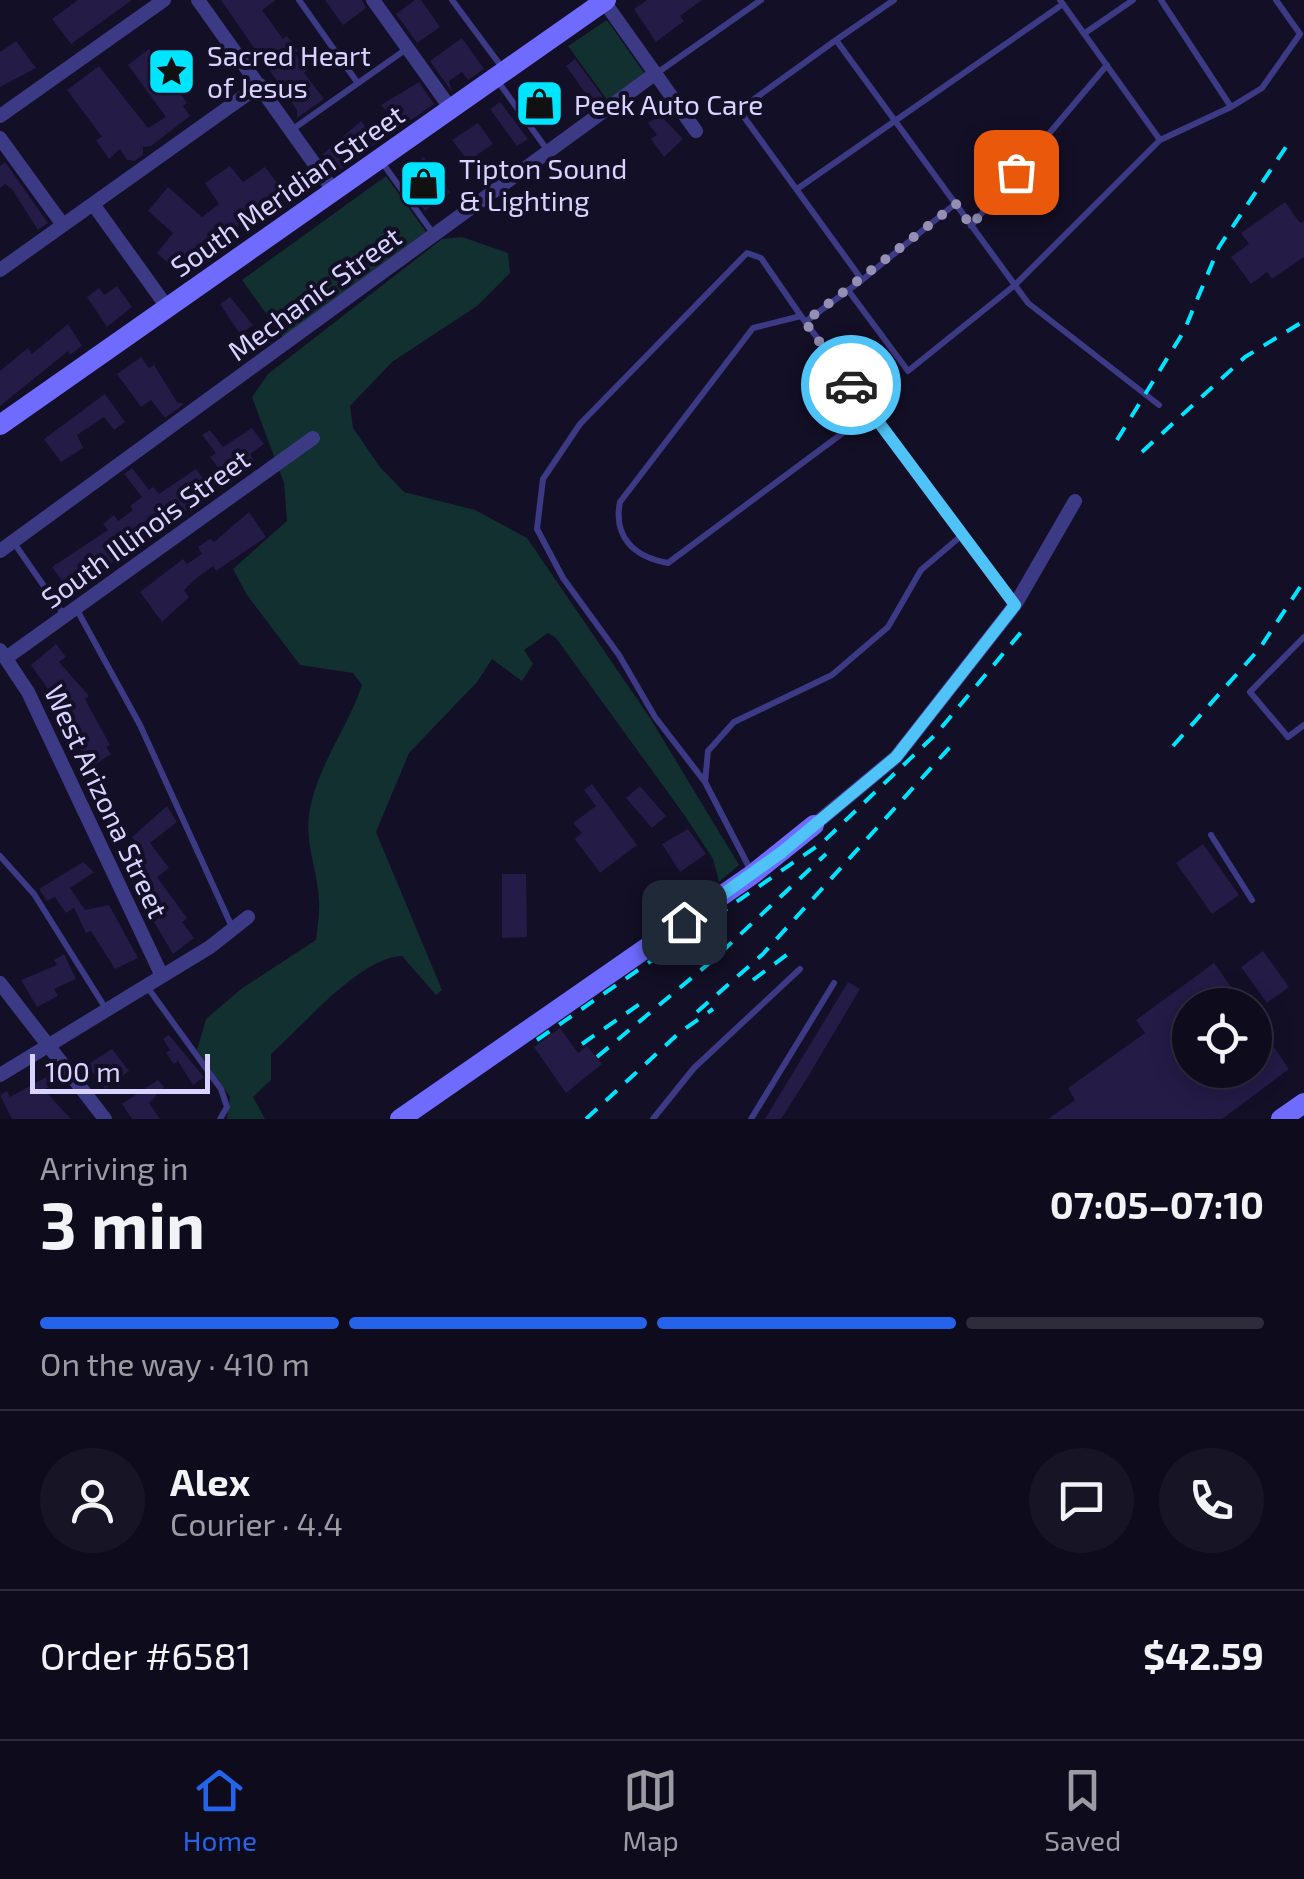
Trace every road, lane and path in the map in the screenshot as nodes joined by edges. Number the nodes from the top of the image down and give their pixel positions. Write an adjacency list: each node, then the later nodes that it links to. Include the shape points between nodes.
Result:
1 (164, 0): 24 (street)
2 (198, 0): 21 (street)
3 (299, 0): 20 (lane)
4 (373, 0): 16 (street)
5 (452, 0): 19 (lane)
6 (604, 0): 18 (street); 19 (main road, South Meridian Street)
7 (761, 0): 18 (lane)
8 (894, 0): 15 (lane)
9 (1133, 0): 13 (lane)
10 (1161, 0): 22 (lane)
11 (1276, 0): 14 (lane)
12 (1062, 2): 13 (lane); 25 (lane)
13 (1084, 34): 17 (lane)
14 (1302, 36): 22 (lane, via 1262,88)
15 (836, 40): 25 (lane); 32 (lane, via 739,110)
16 (407, 48): 20 (lane); 23 (street)
17 (1107, 65): 29 (lane); 37 (lane)
18 (656, 74): 27 (street); 30 (street, Mechanic Street)
19 (500, 75): 23 (main road, South Meridian Street); 30 (lane)
20 (358, 82): 26 (lane)
21 (260, 85): 26 (street); 34 (street)
22 (1231, 107): 29 (lane)
23 (451, 110): 31 (main road, South Meridian Street)
24 (0, 116)
25 (894, 120): 32 (lane); 35 (lane)
26 (292, 130): 33 (street)
27 (696, 131)
28 (0, 138): 36 (street)
29 (1160, 140): 41 (lane)
30 (549, 152): 38 (street, Mechanic Street)
31 (380, 160): 33 (main road, South Meridian Street); 38 (lane)
32 (797, 189): 40 (lane)
33 (334, 190): 43 (main road, South Meridian Street)
34 (93, 204): 36 (street); 43 (street)
35 (956, 204): 37 (lane); 40 (lane)
36 (63, 225): 39 (street)
37 (971, 226): 41 (lane)
38 (435, 236): 51 (street, Mechanic Street)
39 (0, 270)
40 (862, 280): 42 (lane)
41 (1014, 285): 42 (lane, via 908,371); 45 (lane, via 1028,303)
42 (848, 290): 44 (lane)
43 (166, 307): 47 (main road, South Meridian Street)
44 (803, 319): 46 (lane); 46 (lane, via 753,328 620,502 616,522 623,539 646,560 668,563); 57 (lane, via 761,258 747,253 580,424 543,479 536,529 655,717)
45 (1159, 404)
46 (871, 412): 50 (lane)
47 (0, 425)
48 (312, 438): 53 (street, South Illinois Street)
49 (1075, 500): 52 (street)
50 (961, 536): 52 (lane); 57 (lane, via 921,570 888,627 832,674 734,722 708,751)
51 (6, 546): 53 (lane)
52 (1015, 605): 58 (street, via 896,757)
53 (70, 612): 55 (street, South Illinois Street); 64 (lane, via 140,725)
54 (1304, 637): 56 (lane, via 1250,692 1288,737)
55 (3, 654): 66 (street, West Arizona Street, via 28,692)
56 (1304, 725)
57 (706, 782): 61 (lane)
58 (814, 825): 61 (main road)
59 (1211, 835): 62 (lane)
60 (0, 856): 70 (lane, via 34,894)
61 (752, 874): 76 (main road)
62 (1252, 900)
63 (248, 917): 64 (street)
64 (233, 928): 66 (street)
65 (800, 969): 77 (lane, via 694,1068)
66 (162, 976): 69 (street)
67 (0, 983): 71 (street)
68 (834, 983): 78 (lane)
69 (147, 986): 70 (street); 75 (lane, via 221,1089 227,1107)
70 (107, 1010): 71 (street)
71 (47, 1046): 72 (street); 74 (street)
72 (0, 1075)
73 (1304, 1103): 79 (main road)
74 (105, 1119)
75 (220, 1119)
76 (400, 1119)
77 (652, 1119)
78 (751, 1119)
79 (1281, 1119)

